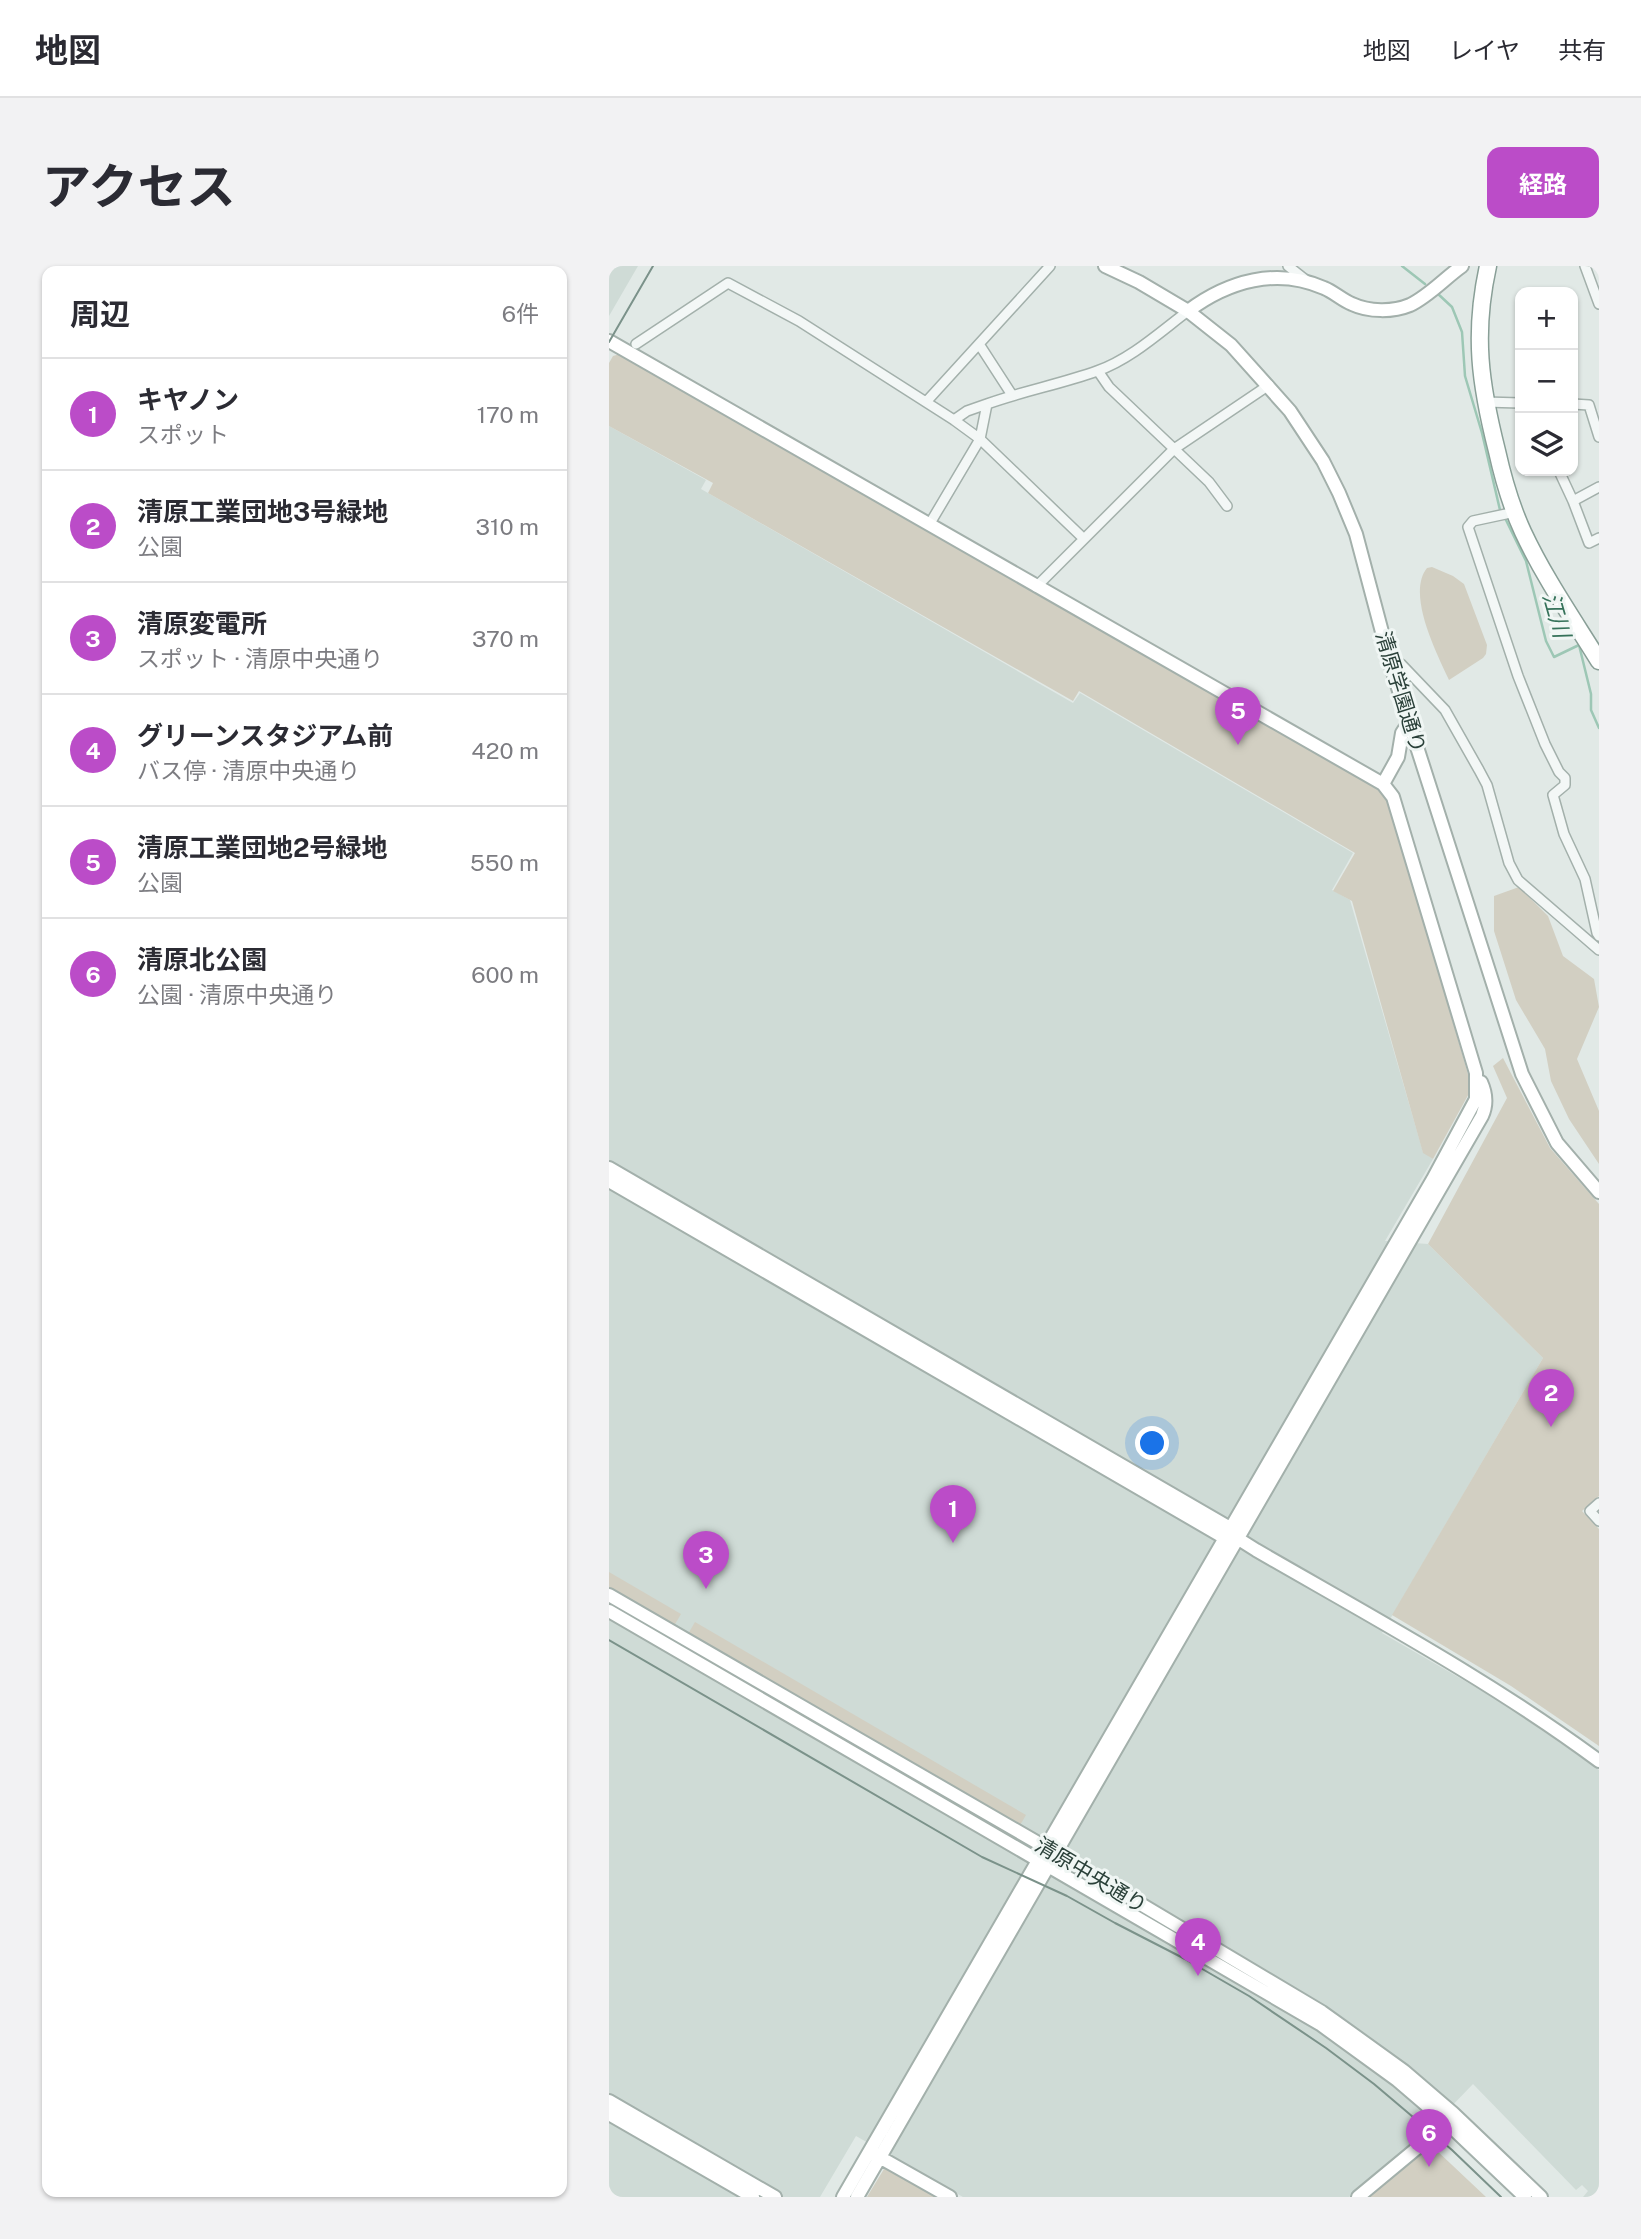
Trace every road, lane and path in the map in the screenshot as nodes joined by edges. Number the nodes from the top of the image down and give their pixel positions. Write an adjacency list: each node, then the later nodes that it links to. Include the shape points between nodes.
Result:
1 (1050, 266): 12 (street)
2 (1105, 266): 9 (street, 清原学園通り)
3 (1288, 266): 7 (street)
4 (1462, 266): 7 (street, via 1426,295 1391,310 1353,305)
5 (1488, 266): 17 (highway, via 1478,337)
6 (1585, 266): 8 (street)
7 (1308, 282): 9 (street, via 1250,280 1208,296)
8 (1599, 304)
9 (1188, 311): 13 (street, via 1124,358); 14 (street, 清原学園通り, via 1231,345)
10 (609, 341): 30 (street)
11 (636, 344): 16 (street, via 728,283 799,321)
12 (979, 344): 15 (street); 16 (street)
13 (1098, 371): 15 (street); 24 (street)
14 (1269, 385): 24 (street); 35 (street, 清原学園通り, via 1307,436 1339,494 1361,552)
15 (1012, 395): 19 (street)
16 (926, 402): 21 (street)
17 (1485, 402): 18 (street); 29 (highway)
18 (1515, 403)
19 (986, 404): 21 (street); 23 (street)
20 (1578, 404): 22 (street, via 1589,405)
21 (954, 420): 23 (street)
22 (1599, 438)
23 (980, 439): 30 (street); 31 (street)
24 (1174, 449): 28 (street); 31 (street)
25 (1561, 476): 27 (street)
26 (1599, 487): 27 (street)
27 (1573, 501): 32 (street, via 1589,543)
28 (1227, 506)
29 (1515, 512): 34 (highway); 38 (street, via 1473,521 1468,527 1518,676 1545,744 1565,778 1565,785 1553,795 1564,834 1585,879)
30 (929, 525): 33 (street)
31 (1083, 538): 33 (street)
32 (1599, 538)
33 (1036, 586): 37 (street)
34 (1599, 661)
35 (1391, 666): 36 (street, 清原学園通り); 39 (street, via 1401,664 1445,710 1487,785 1518,880)
36 (1409, 722): 37 (street); 42 (street, 清原学園通り, via 1522,1074 1557,1143)
37 (1383, 784): 45 (street, via 1393,797 1484,1089 1485,1109)
38 (1599, 936)
39 (1599, 950)
40 (609, 1168): 45 (street)
41 (609, 1181): 45 (street)
42 (1599, 1192)
43 (1599, 1503): 44 (street, via 1590,1511)
44 (1599, 1521)
45 (1231, 1535): 48 (street, via 1505,1696); 49 (street)
46 (609, 1595): 49 (street, 清原中央通り)
47 (609, 1612): 50 (street, 清原中央通り)
48 (1599, 1761)
49 (1050, 1851): 50 (street); 62 (street, 清原中央通り, via 1322,2012 1434,2096)
50 (1043, 1863): 53 (street, 清原中央通り, via 1320,2024); 54 (street)
51 (609, 2101): 56 (street)
52 (609, 2114): 55 (street)
53 (1446, 2122): 60 (street); 61 (street, 清原中央通り)
54 (875, 2154): 57 (street); 58 (street); 59 (street)
55 (753, 2197)
56 (775, 2197)
57 (843, 2197)
58 (857, 2197)
59 (950, 2197)
60 (1358, 2197)
61 (1525, 2197)
62 (1541, 2197)

